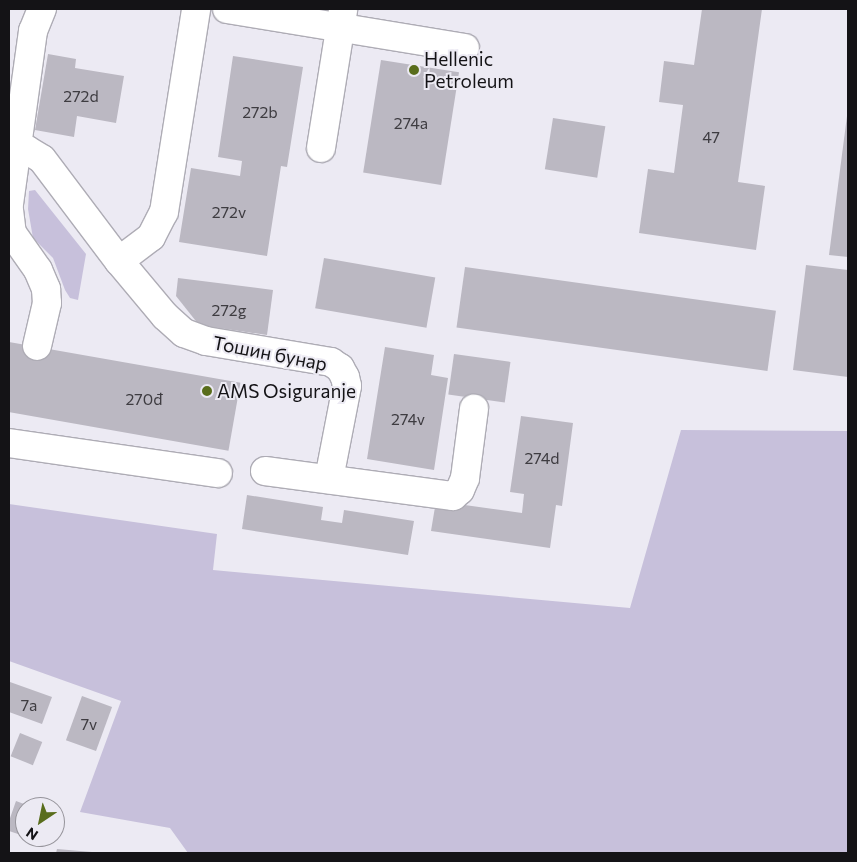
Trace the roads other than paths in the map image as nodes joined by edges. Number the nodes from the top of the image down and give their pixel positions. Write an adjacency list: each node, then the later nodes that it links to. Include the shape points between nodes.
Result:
1 (42, 9): 6 (street, via 33,31)
2 (196, 9): 10 (street, via 164,212 151,237)
3 (226, 9): 4 (street)
4 (342, 18): 5 (street); 7 (street)
5 (465, 48)
6 (12, 148): 8 (street); 10 (street, Тошин бунар, via 34,153 42,159)
7 (321, 148)
8 (9, 204)
9 (9, 210): 11 (street, via 12,232 38,270 46,290)
10 (119, 261): 16 (street, Тошин бунар, via 165,316 184,333 206,341 326,361 340,368 347,386)
11 (37, 346)
12 (474, 409): 16 (street, via 465,478 453,496)
13 (9, 443): 15 (street)
14 (265, 471): 16 (street)
15 (218, 473)
16 (329, 479)

